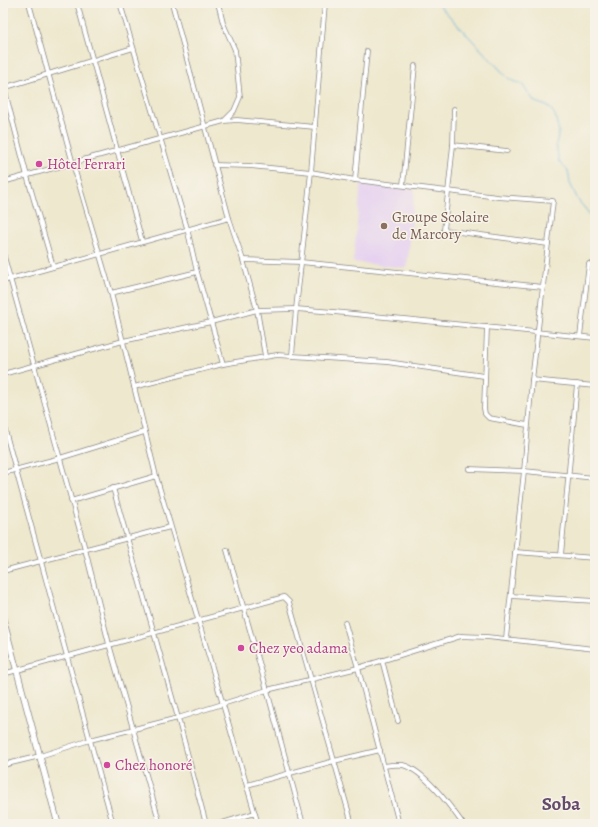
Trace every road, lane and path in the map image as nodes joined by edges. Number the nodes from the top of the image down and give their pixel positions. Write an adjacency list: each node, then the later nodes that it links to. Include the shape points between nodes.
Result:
1 (29, 3): 11 (street)
2 (77, 3): 9 (street)
3 (120, 3): 7 (street)
4 (172, 3): 15 (street)
5 (218, 3): 14 (street, via 223,23 235,50 240,97 234,111)
6 (325, 3): 16 (street)
7 (133, 48): 9 (street); 17 (street)
8 (367, 51): 25 (street)
9 (94, 61): 11 (street); 19 (street)
10 (415, 66): 27 (street)
11 (48, 74): 12 (street); 21 (street)
12 (3, 86): 24 (street)
13 (454, 109): 18 (street)
14 (224, 121): 15 (street); 16 (street)
15 (204, 127): 17 (street); 22 (street)
16 (315, 127): 23 (street)
17 (161, 138): 19 (street); 30 (street)
18 (453, 145): 20 (street); 28 (street)
19 (118, 151): 21 (street); 31 (street)
20 (507, 151)
21 (73, 164): 24 (street); 34 (street)
22 (214, 164): 23 (street); 29 (street)
23 (312, 172): 25 (street); 36 (street)
24 (27, 176): 26 (street); 38 (street)
25 (355, 180): 27 (street)
26 (3, 182)
27 (403, 185): 28 (street)
28 (447, 190): 32 (street, via 444,230); 32 (street, via 553,201)
29 (229, 218): 30 (street); 35 (street)
30 (187, 228): 31 (street); 39 (street)
31 (142, 241): 34 (street)
32 (548, 244): 42 (street)
33 (3, 252): 40 (street)
34 (99, 253): 38 (street); 43 (street)
35 (243, 260): 36 (street); 45 (street)
36 (301, 262): 42 (street); 44 (street)
37 (589, 264): 49 (street)
38 (53, 266): 40 (street)
39 (198, 272): 43 (street); 46 (street)
40 (10, 278): 41 (street); 55 (street)
41 (3, 281)
42 (543, 287): 48 (street)
43 (111, 293): 51 (street)
44 (296, 309): 45 (street); 47 (street); 52 (street)
45 (256, 310): 46 (street); 53 (street)
46 (210, 322): 51 (street); 54 (street)
47 (486, 327): 48 (street); 57 (street)
48 (537, 331): 49 (street); 58 (street)
49 (580, 336): 50 (street)
50 (595, 338)
51 (123, 341): 55 (street); 61 (street)
52 (292, 355): 53 (street); 57 (street, via 387,362)
53 (265, 356): 54 (street)
54 (223, 364): 61 (street)
55 (34, 366): 56 (street); 65 (street)
56 (3, 374)
57 (484, 376): 63 (street, via 485,414 490,418)
58 (532, 380): 59 (street); 63 (street)
59 (577, 384): 60 (street); 70 (street)
60 (595, 386)
61 (134, 387): 64 (street)
62 (3, 424): 67 (street)
63 (527, 425): 68 (street)
64 (144, 432): 65 (street); 71 (street)
65 (60, 458): 67 (street); 74 (street)
66 (469, 469): 68 (street)
67 (16, 470): 69 (street); 82 (street)
68 (524, 471): 70 (street); 79 (street)
69 (3, 474)
70 (568, 475): 72 (street); 80 (street)
71 (156, 476): 73 (street); 75 (street)
72 (595, 478)
73 (113, 488): 74 (street); 76 (street)
74 (71, 501): 77 (street)
75 (170, 527): 76 (street); 88 (street)
76 (127, 538): 77 (street); 90 (street)
77 (85, 548): 82 (street); 92 (street)
78 (227, 550): 86 (street)
79 (515, 552): 80 (street); 84 (street)
80 (561, 555): 81 (street)
81 (595, 558)
82 (40, 561): 83 (street); 94 (street)
83 (3, 571)
84 (511, 596): 85 (street); 91 (street)
85 (595, 601)
86 (243, 608): 88 (street); 99 (street, via 284,597 287,599); 100 (street)
87 (3, 619): 97 (street)
88 (199, 620): 90 (street); 101 (street)
89 (345, 623): 96 (street)
90 (153, 633): 92 (street); 102 (street)
91 (506, 638): 93 (street); 95 (street, via 461,636)
92 (109, 644): 94 (street); 104 (street)
93 (595, 649)
94 (67, 656): 97 (street); 105 (street)
95 (382, 660): 96 (street); 103 (street)
96 (358, 668): 99 (street); 106 (street)
97 (17, 670): 98 (street); 107 (street)
98 (3, 674)
99 (311, 679): 100 (street); 108 (street)
100 (267, 690): 101 (street); 111 (street)
101 (224, 704): 102 (street); 112 (street)
102 (178, 718): 104 (street); 117 (street)
103 (398, 721)
104 (133, 729): 105 (street); 116 (street)
105 (90, 740): 107 (street); 115 (street)
106 (380, 750): 108 (street); 110 (street)
107 (40, 756): 109 (street); 114 (street)
108 (334, 761): 111 (street); 121 (street)
109 (3, 765)
110 (384, 766): 122 (street); 123 (street, via 396,764 418,774 443,797)
111 (289, 774): 112 (street); 120 (street)
112 (247, 785): 113 (street)
113 (255, 813): 118 (street); 119 (street)
114 (58, 824)
115 (113, 824)
116 (160, 824)
117 (206, 824)
118 (219, 824)
119 (258, 824)
120 (303, 824)
121 (352, 824)
122 (399, 824)
123 (463, 824)

